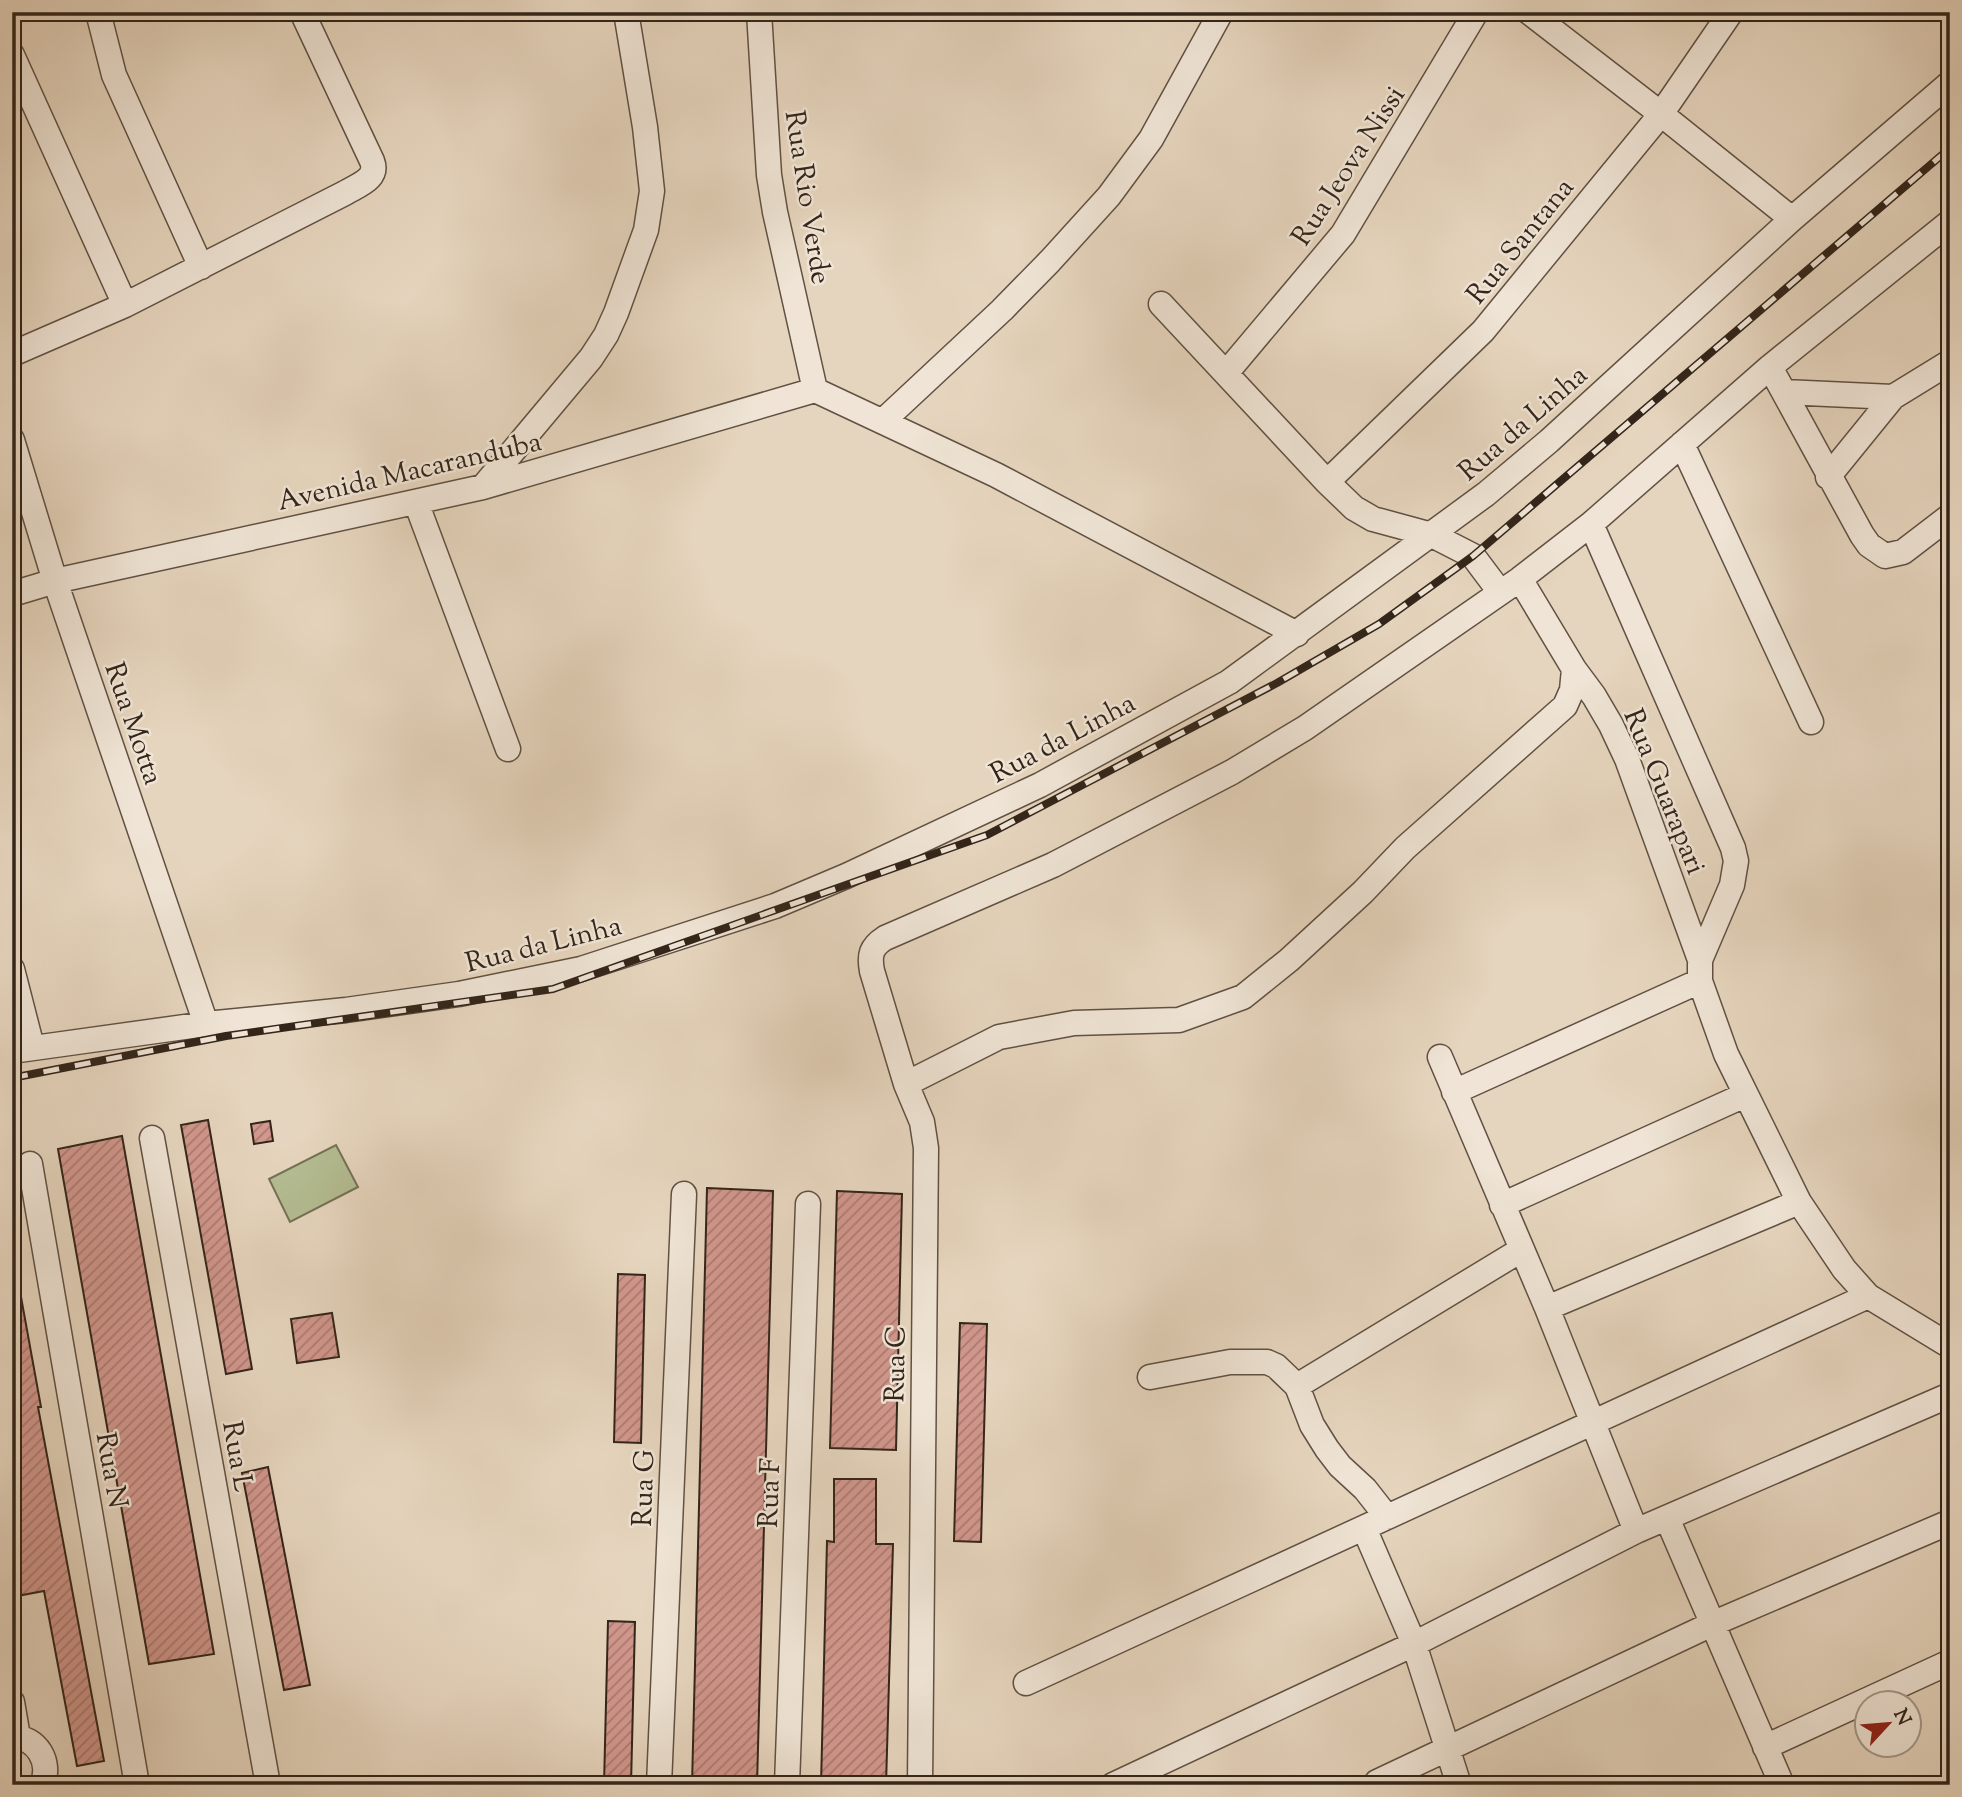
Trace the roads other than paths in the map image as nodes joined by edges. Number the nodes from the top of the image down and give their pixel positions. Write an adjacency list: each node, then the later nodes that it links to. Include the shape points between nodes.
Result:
1 (98, 12): 14 (street, via 114,75)
2 (302, 12): 14 (street, via 374,172 345,193)
3 (626, 12): 29 (street, via 652,191 646,230 606,335)
4 (759, 12): 21 (street, Rua Rio Verde, via 769,175)
5 (1221, 12): 24 (street, via 1151,139 1109,196 1002,310)
6 (1476, 12): 20 (street, Rua Jeova Nissi, via 1343,234)
7 (1529, 12): 11 (street)
8 (1731, 12): 11 (street, Rua Santana)
9 (12, 55): 16 (street)
10 (1950, 83): 12 (street, Rua da Linha)
11 (1661, 114): 12 (street); 28 (street, Rua Santana, via 1483,331)
12 (1792, 219): 33 (street, Rua da Linha, via 1549,441)
13 (1950, 222): 19 (street)
14 (201, 267): 16 (street)
15 (1161, 304): 20 (street, Rua Guarapari)
16 (125, 305): 17 (street)
17 (12, 354)
18 (1950, 362): 23 (street)
19 (1770, 367): 22 (street); 26 (street)
20 (1227, 372): 28 (street, Rua Guarapari)
21 (816, 390): 24 (street); 29 (street, Avenida Macaranduba)
22 (1784, 392): 23 (street); 27 (street)
23 (1893, 397): 27 (street)
24 (883, 421): 37 (street, via 996,475)
25 (12, 440): 34 (street, Rua Motta)
26 (1682, 444): 32 (street); 39 (street)
27 (1828, 477): 31 (street, via 1869,545 1885,556 1903,552)
28 (1327, 482): 33 (street, Rua Guarapari, via 1373,519)
29 (483, 487): 30 (street, Avenida Macaranduba)
30 (416, 502): 34 (street, Avenida Macaranduba); 40 (street)
31 (1950, 516)
32 (1591, 524): 35 (street); 42 (street, via 1733,848 1732,885)
33 (1432, 535): 35 (street, Rua Guarapari, via 1473,556); 37 (street, Rua da Linha)
34 (55, 581): 36 (street, Avenida Macaranduba); 43 (street, Rua Motta)
35 (1510, 586): 38 (street, Rua Guarapari); 46 (street, Rua C, via 1255,759 1052,865 878,943 870,953 874,980)
36 (12, 594)
37 (1297, 634): 43 (street, Rua da Linha, via 1229,682 1040,785 775,906 581,969 459,995)
38 (1574, 669): 42 (street, Rua Guarapari, via 1602,709 1627,759); 46 (street, via 1565,706 1243,997 1179,1020 1074,1023 999,1037)
39 (1811, 722)
40 (508, 749)
41 (12, 969): 44 (street)
42 (1700, 971): 47 (street); 48 (street, Rua Guarapari, via 1726,1054)
43 (206, 1024): 44 (street, Rua da Linha)
44 (22, 1049)
45 (1440, 1057): 47 (street)
46 (906, 1084): 82 (street, Rua C, via 922,1122 926,1148)
47 (1454, 1092): 54 (street)
48 (1745, 1095): 52 (street, Rua Guarapari); 54 (street)
49 (152, 1138): 79 (street, Rua L)
50 (30, 1164): 78 (street, Rua N)
51 (684, 1194): 80 (street, Rua G)
52 (1799, 1202): 56 (street, Rua Guarapari); 57 (street)
53 (808, 1204): 81 (street, Rua F)
54 (1502, 1205): 55 (street)
55 (1521, 1251): 57 (street); 60 (street)
56 (1868, 1296): 58 (street, Rua Guarapari); 62 (street)
57 (1547, 1308): 62 (street)
58 (1950, 1346)
59 (1150, 1377): 60 (street, via 1230,1362 1267,1362)
60 (1297, 1386): 63 (street, via 1327,1449)
61 (1950, 1395): 64 (street)
62 (1592, 1423): 63 (street); 67 (street)
63 (1387, 1517): 66 (street)
64 (1667, 1518): 67 (street); 68 (street)
65 (1950, 1522): 68 (street)
66 (1364, 1528): 69 (street); 71 (street)
67 (1636, 1531): 69 (street)
68 (1712, 1624): 74 (street); 75 (street)
69 (1414, 1643): 75 (street); 83 (street)
70 (1950, 1662): 74 (street)
71 (1026, 1683)
72 (12, 1702): 73 (street)
73 (15, 1737): 77 (street, via 41,1752 46,1770)
74 (1765, 1747): 85 (street)
75 (1448, 1749): 76 (street); 84 (street)
76 (1377, 1782)
77 (42, 1785)
78 (136, 1785)
79 (268, 1785)
80 (659, 1785)
81 (788, 1785)
82 (920, 1785)
83 (1113, 1785)
84 (1459, 1785)
85 (1782, 1785)

